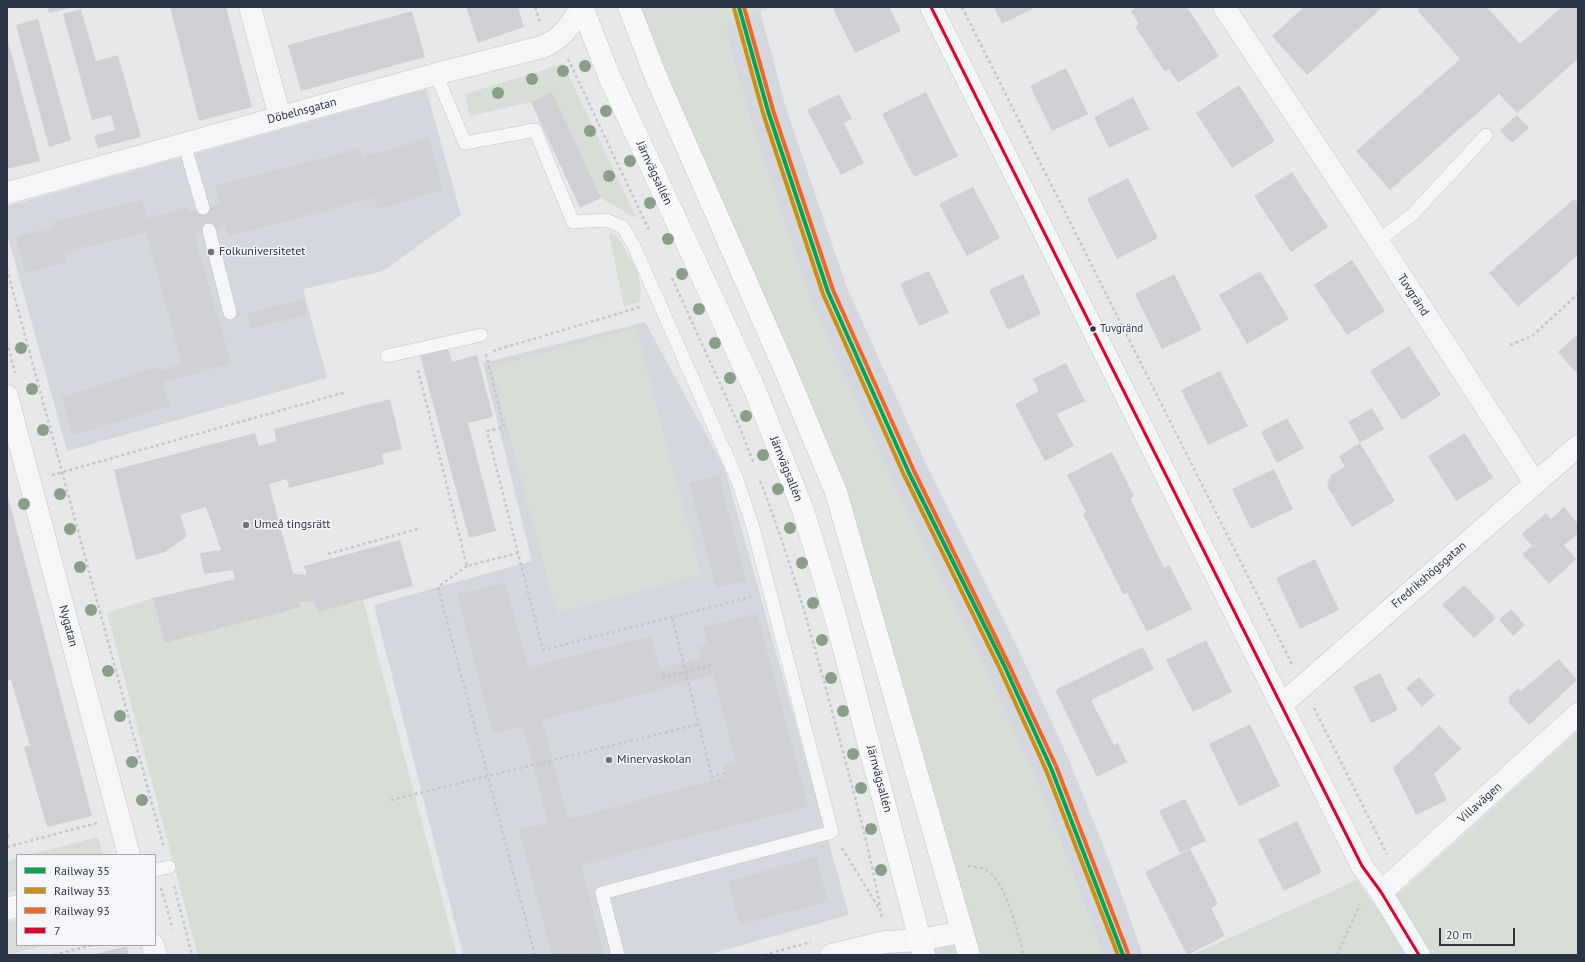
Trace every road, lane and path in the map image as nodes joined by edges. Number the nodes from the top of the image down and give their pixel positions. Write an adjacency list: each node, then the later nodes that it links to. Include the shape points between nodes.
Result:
1 (250, 7): 8 (street)
2 (581, 7): 7 (street, Döbelnsgatan, via 565,33 554,42); 57 (main road, Järnvägsallén, via 610,78 754,388 803,510 835,615)
3 (629, 7): 54 (main road, via 656,77 836,492)
4 (931, 7): 39 (street)
5 (962, 7): 38 (path)
6 (1224, 7): 14 (street, Tuvgränd)
7 (436, 74): 8 (street, Döbelnsgatan); 17 (lane, via 465,143 535,130 573,222 606,220 623,227)
8 (280, 117): 10 (street, Döbelnsgatan)
9 (1486, 134): 14 (lane, via 1413,214)
10 (184, 143): 11 (street, Döbelnsgatan); 12 (lane)
11 (7, 193)
12 (203, 208)
13 (209, 230): 18 (lane)
14 (1378, 241): 28 (street, Tuvgränd)
15 (7, 269): 26 (path)
16 (1578, 294): 20 (path, via 1532,336)
17 (659, 302): 30 (path, via 486,353 504,427 487,431); 33 (lane, via 737,479)
18 (230, 313)
19 (481, 335): 21 (lane)
20 (1510, 346)
21 (413, 351): 22 (lane); 32 (path)
22 (387, 356)
23 (346, 392): 26 (path)
24 (7, 396): 27 (street, Nygatan)
25 (1578, 446): 28 (street, Fredrikshögsgatan)
26 (62, 472): 27 (path); 50 (path)
27 (30, 482): 45 (street, Nygatan)
28 (1535, 483): 38 (street, Fredrikshögsgatan)
29 (421, 528): 31 (path)
30 (518, 553): 32 (path); 34 (path, via 543,650)
31 (328, 554)
32 (467, 566): 43 (path, via 438,587)
33 (770, 592): 34 (path); 46 (lane)
34 (672, 617): 36 (path)
35 (711, 665): 36 (path)
36 (686, 672): 37 (path); 41 (path)
37 (662, 678)
38 (1303, 686): 39 (street, Fredrikshögsgatan); 51 (path)
39 (1281, 705): 52 (street, via 1362,866)
40 (1578, 714): 51 (street, Villavägen)
41 (699, 724): 42 (path, via 712,776); 43 (path)
42 (725, 773)
43 (488, 776): 44 (path); 60 (path)
44 (391, 800)
45 (119, 817): 47 (path); 48 (street, Nygatan)
46 (832, 832): 53 (path); 61 (lane, via 602,893)
47 (7, 847)
48 (129, 854)
49 (968, 866): 64 (path, via 984,869 999,882 1009,904)
50 (160, 869): 55 (path); 59 (path)
51 (1398, 877): 52 (street, Villavägen)
52 (1382, 892): 65 (path, via 1361,901); 66 (street)
53 (881, 911)
54 (962, 932): 57 (street); 63 (main road)
55 (174, 934)
56 (90, 946): 58 (path)
57 (922, 948): 62 (street, via 885,942)
58 (54, 955)
59 (192, 955)
60 (535, 955)
61 (618, 955)
62 (831, 955)
63 (969, 955)
64 (1024, 955)
65 (1337, 955)
66 (1419, 955)

